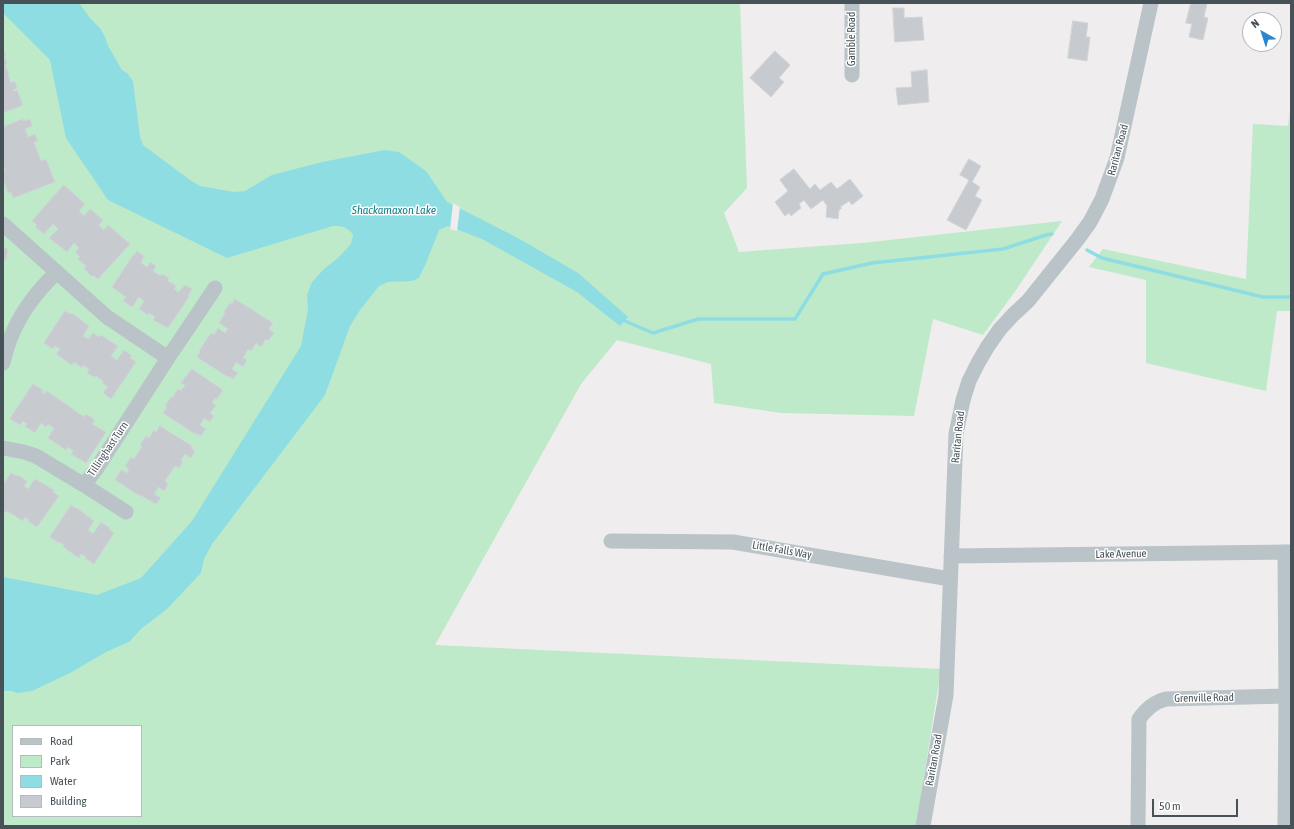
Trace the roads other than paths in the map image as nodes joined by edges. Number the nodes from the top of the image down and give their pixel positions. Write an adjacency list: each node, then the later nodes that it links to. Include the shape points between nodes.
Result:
1 (852, 3): 3 (street, Gamble Road)
2 (1151, 3): 14 (street, Raritan Road, via 1117,158 1102,199 1090,222 1067,254 1028,302 1000,330 969,381 956,434)
3 (852, 75)
4 (3, 224): 5 (street)
5 (57, 272): 7 (street, via 107,317); 8 (street, via 44,284 16,324)
6 (215, 288): 7 (street, Tillinghast Turn)
7 (168, 358): 10 (street, Tillinghast Turn)
8 (3, 363)
9 (3, 448): 10 (street, Tillinghast Turn, via 36,456)
10 (84, 485): 11 (street)
11 (126, 512)
12 (611, 541): 15 (street, Little Falls Way, via 733,542)
13 (1288, 552): 14 (street, Lake Avenue); 16 (street)
14 (952, 556): 15 (street, Raritan Road)
15 (950, 579): 17 (street, Raritan Road, via 946,695)
16 (1286, 696): 18 (street, Grenville Road, via 1166,699 1158,701 1145,712 1140,719); 19 (street)
17 (922, 826)
18 (1138, 826)
19 (1285, 826)

